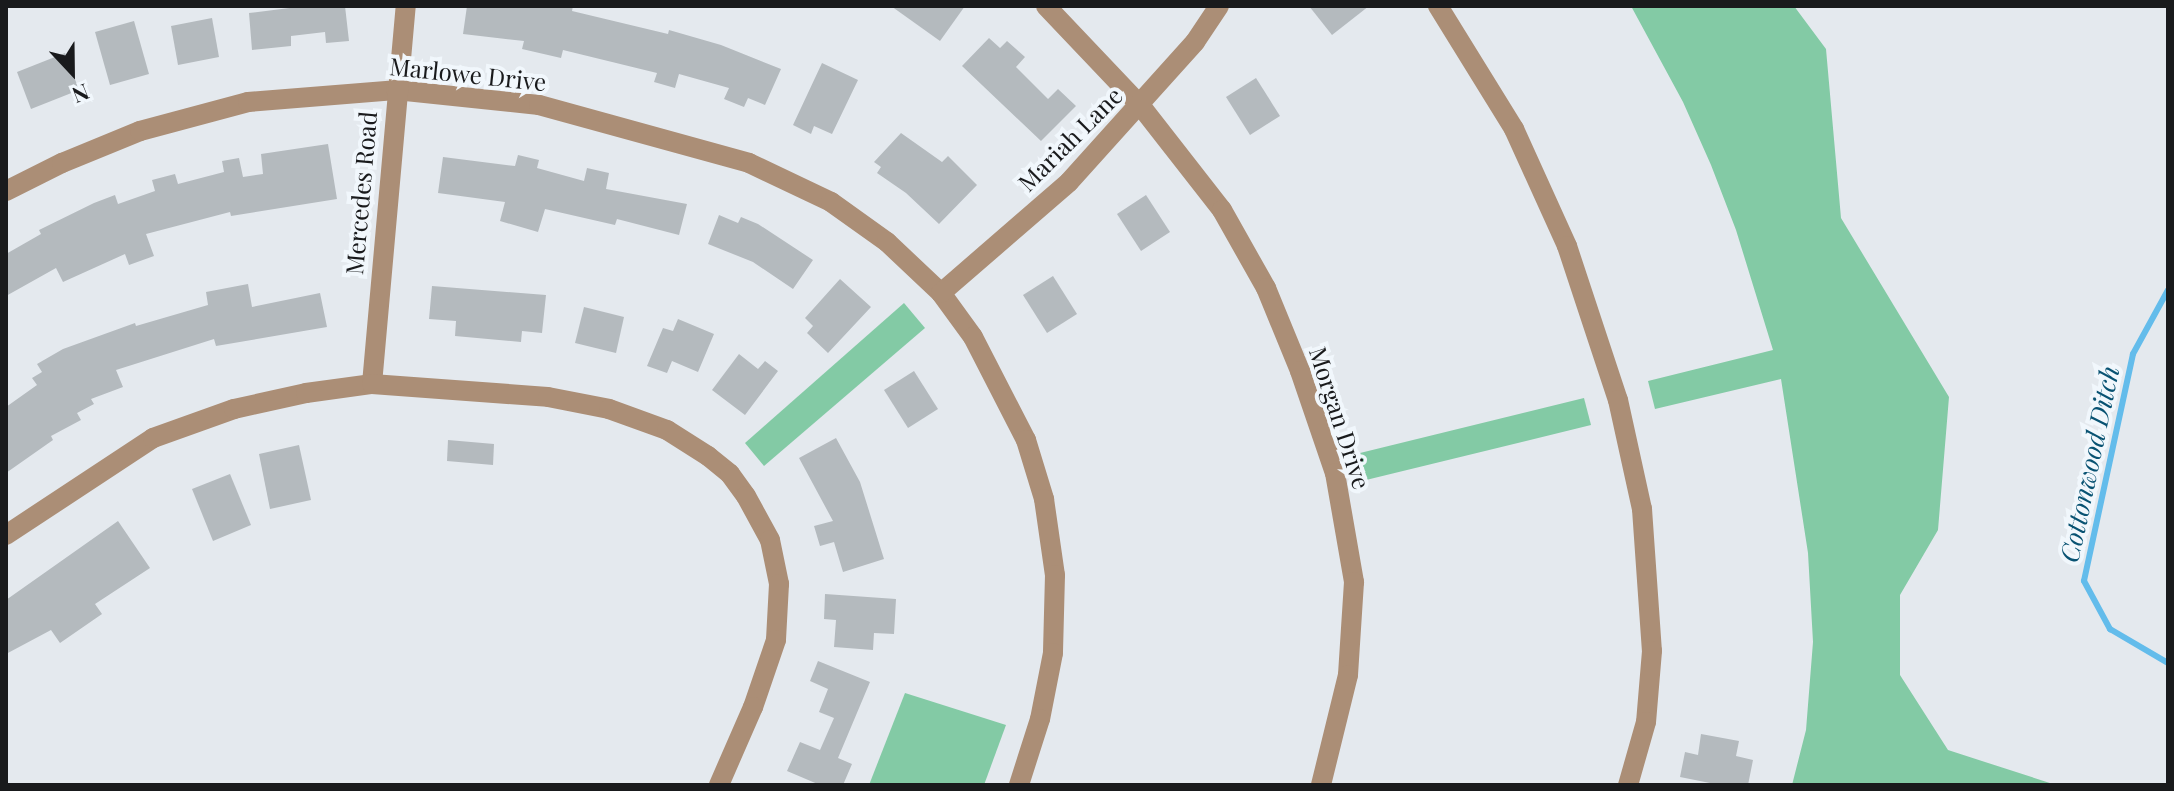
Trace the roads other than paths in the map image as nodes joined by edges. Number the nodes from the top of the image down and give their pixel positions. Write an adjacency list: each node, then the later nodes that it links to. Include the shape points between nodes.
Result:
1 (406, 6): 5 (street, Mercedes Road)
2 (1046, 6): 6 (street, Morgan Drive)
3 (1219, 6): 6 (street, Mariah Lane)
4 (1438, 6): 14 (street, via 1514,129 1556,220 1618,400 1642,509 1652,651 1646,722)
5 (396, 90): 7 (street, Marlowe Drive, via 248,102 140,131); 8 (street, Marlowe Drive, via 539,105 749,163 831,202 887,242); 9 (street, Mercedes Road)
6 (1140, 105): 8 (street, Mariah Lane, via 1069,182); 13 (street, Morgan Drive, via 1222,210 1266,288 1335,473 1354,582 1348,675)
7 (6, 191)
8 (941, 293): 12 (street, Marlowe Drive, via 1000,384 1026,440 1044,499 1055,575 1053,653)
9 (372, 384): 10 (street, via 234,409 153,438); 11 (street, via 548,397 609,409 667,430 730,474 770,540 779,584 776,640)
10 (6, 535)
11 (719, 785)
12 (1019, 785)
13 (1321, 785)
14 (1628, 785)

